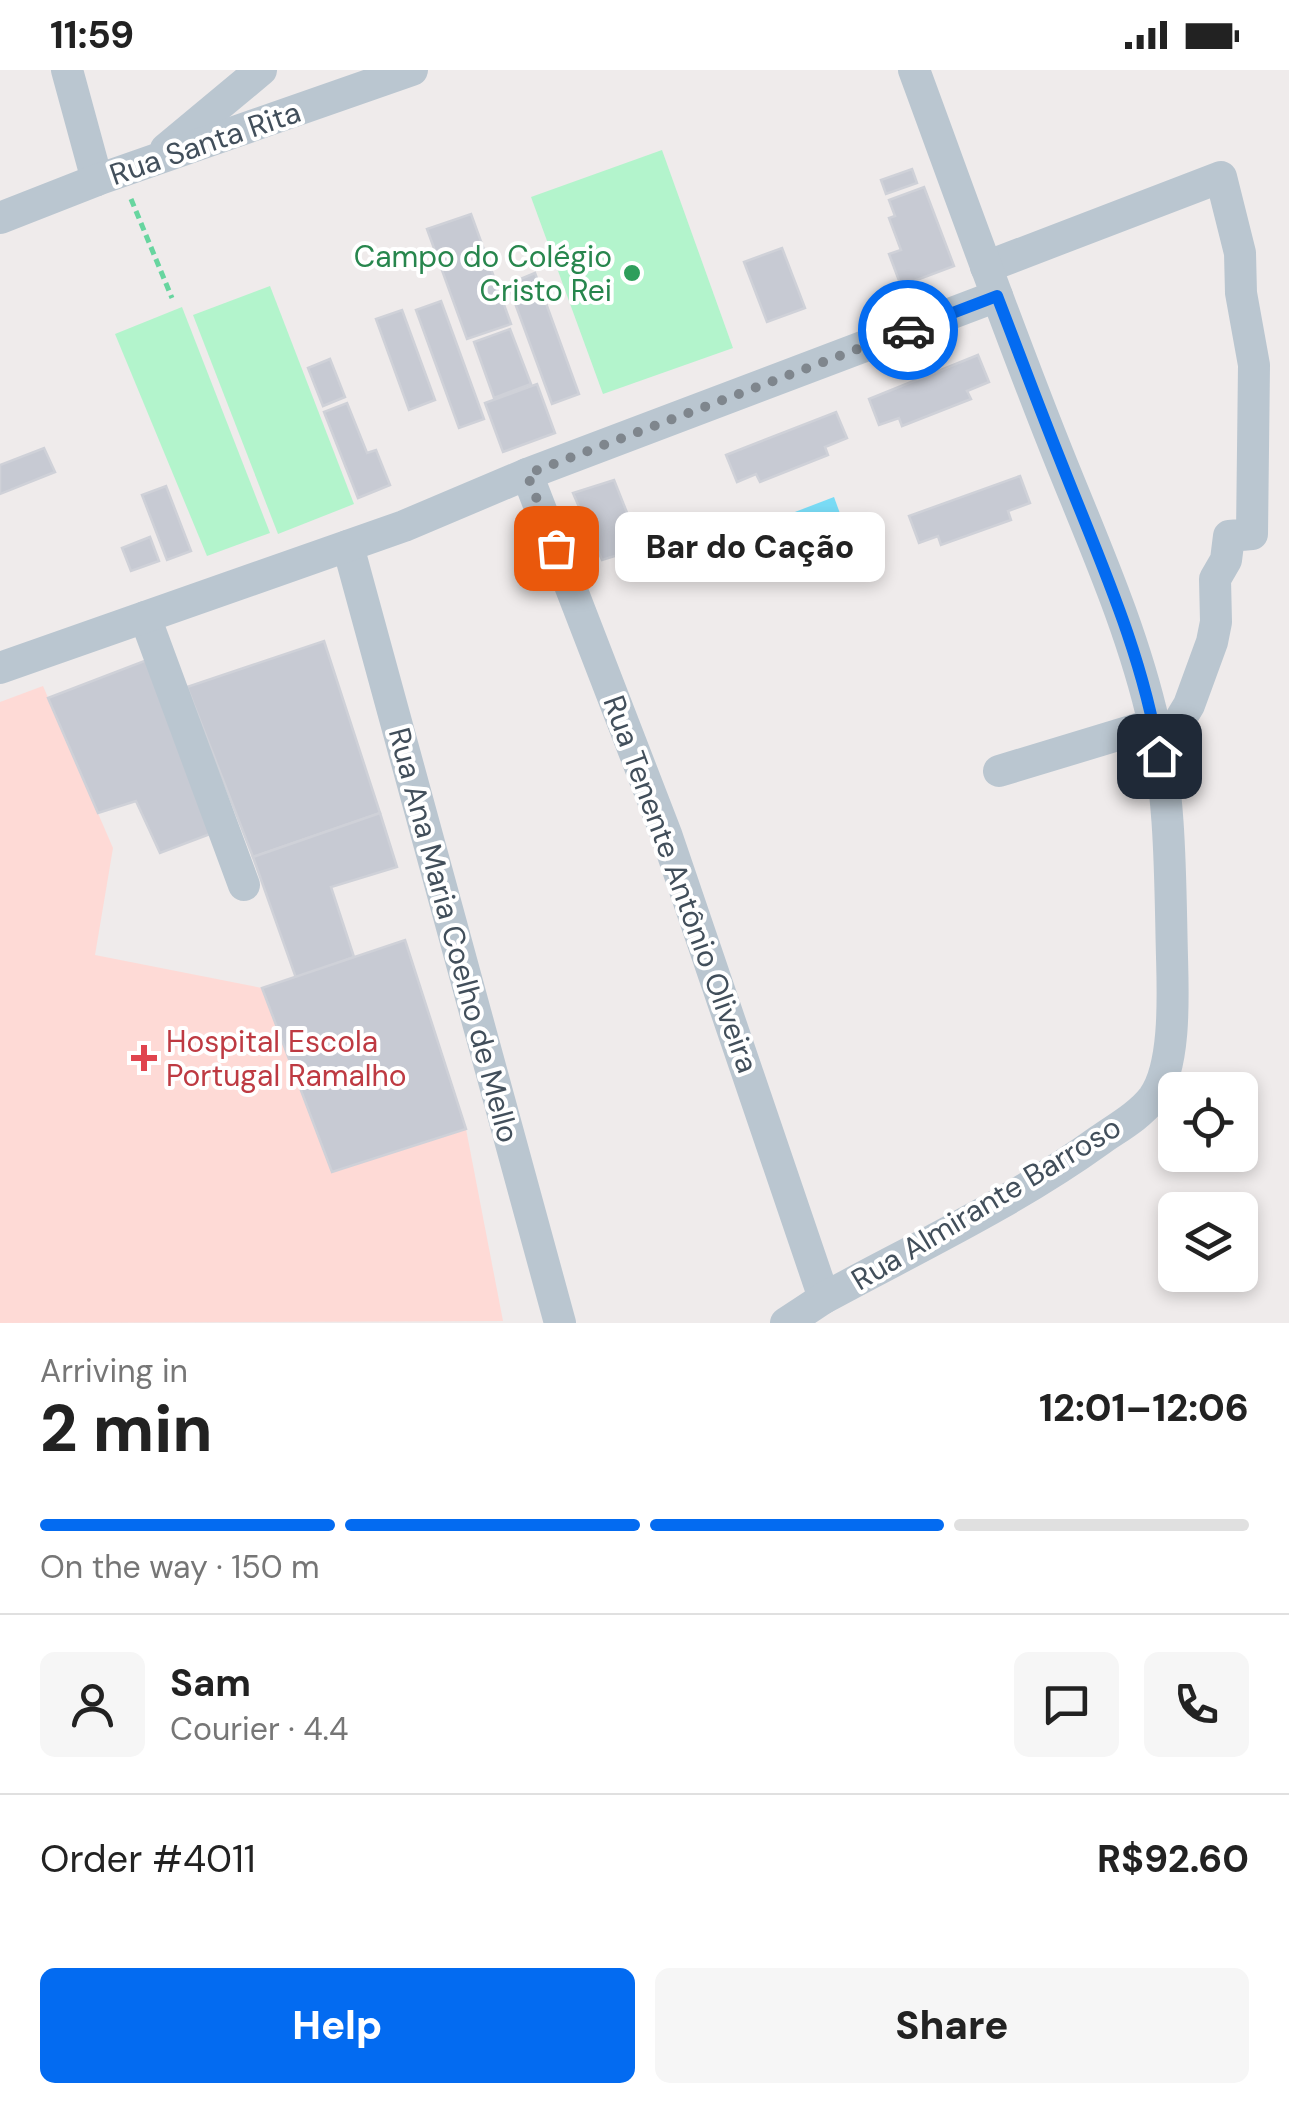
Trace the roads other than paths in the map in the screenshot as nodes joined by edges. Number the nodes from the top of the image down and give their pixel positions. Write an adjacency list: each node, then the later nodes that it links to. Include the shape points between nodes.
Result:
1 (67, 70): 5 (street)
2 (260, 70): 5 (street)
3 (412, 70): 5 (street, Rua Santa Rita)
4 (914, 70): 7 (street, Rua Almirante Barroso)
5 (121, 173): 6 (street, Rua Santa Rita)
6 (0, 218)
7 (991, 281): 8 (street); 12 (street, Rua Almirante Barroso, via 1102,561); 12 (street, via 1221,177 1240,253 1254,366 1252,534 1228,536 1226,560 1215,579 1212,642 1189,705)
8 (527, 474): 9 (street); 15 (street, Rua Tenente Antônio Oliveira, via 666,834)
9 (348, 546): 10 (street); 16 (street, Rua Ana Maria Coelho de Mello)
10 (145, 617): 11 (street); 14 (street)
11 (0, 668)
12 (1157, 740): 13 (street); 15 (street, Rua Almirante Barroso, via 1172,981 1165,1070 1154,1096 1074,1159)
13 (999, 772)
14 (244, 884)
15 (824, 1298): 17 (street, Rua Almirante Barroso)
16 (560, 1323)
17 (786, 1323)

